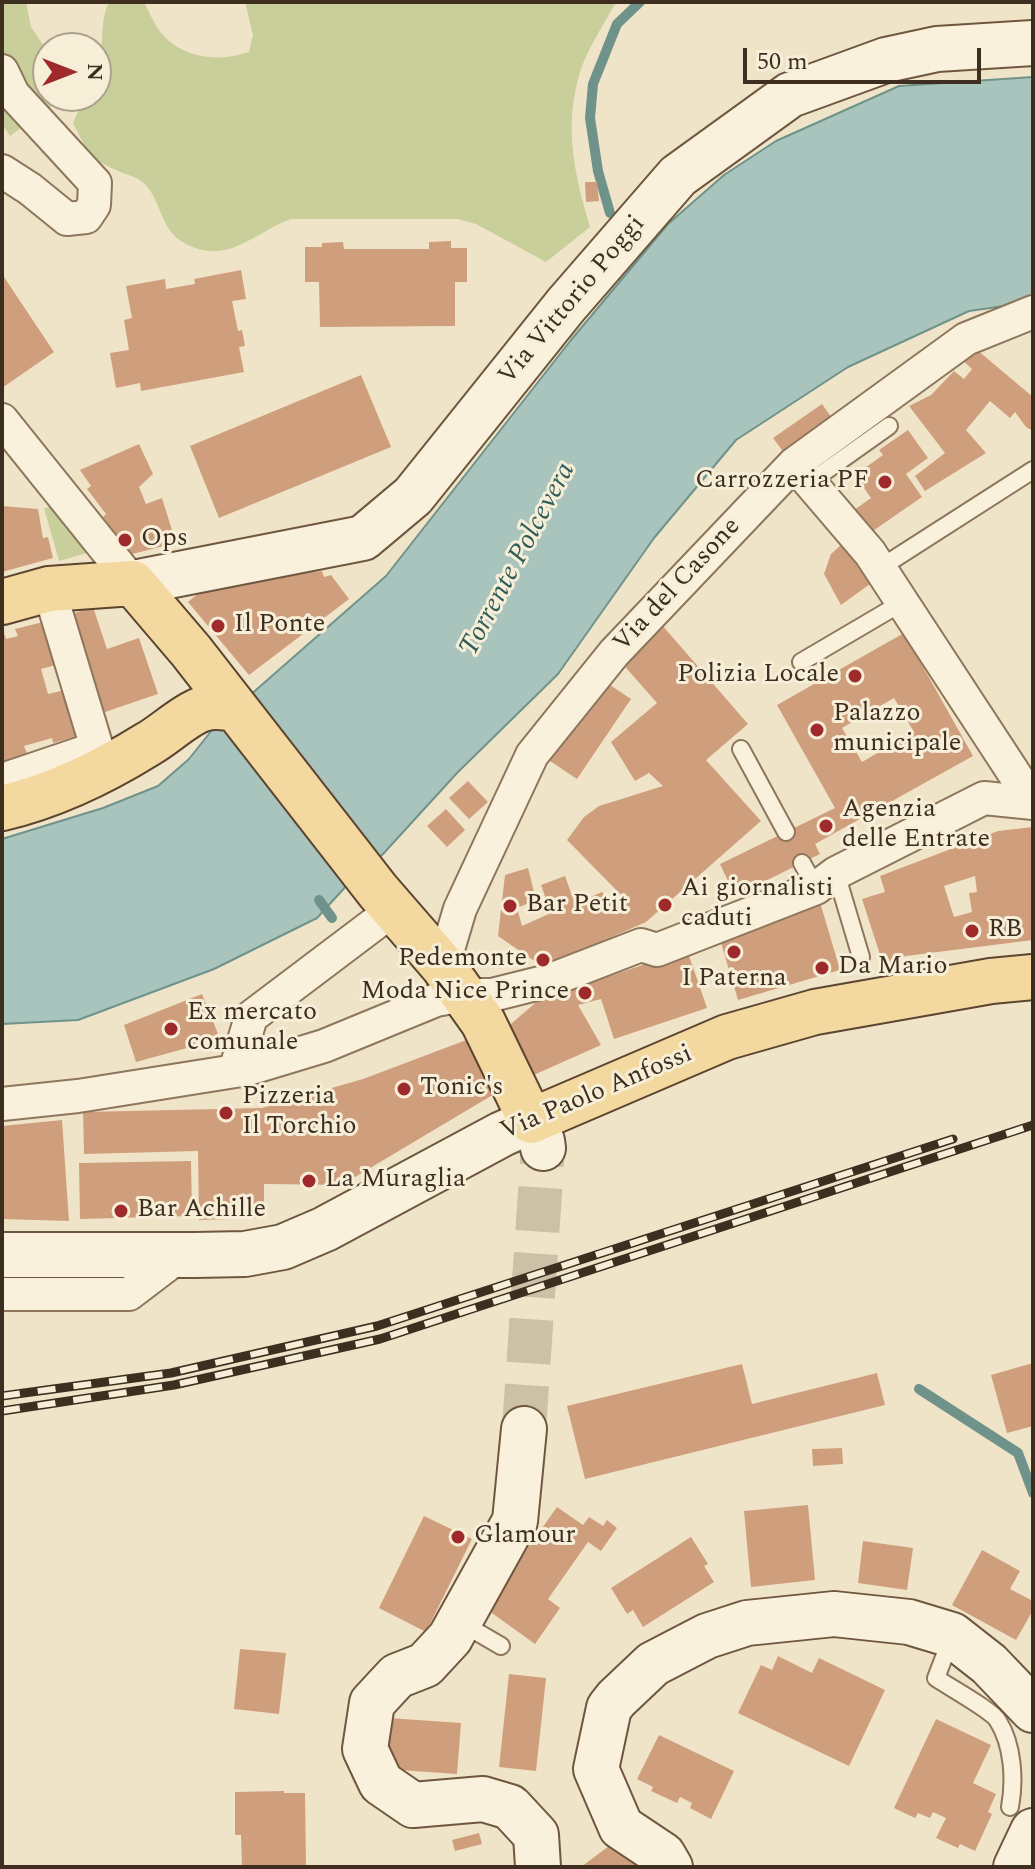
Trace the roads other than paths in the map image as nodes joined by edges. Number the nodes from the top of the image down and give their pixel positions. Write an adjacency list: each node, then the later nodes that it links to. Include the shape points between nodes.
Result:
1 (1033, 43): 10 (street, Via Vittorio Poggi, via 937,49 886,60 790,95 678,176 413,496 363,538)
2 (2, 71): 3 (street, via 13,94 95,183 94,205 86,217 67,219)
3 (2, 171)
4 (1033, 312): 8 (street, Via del Casone, via 966,339)
5 (2, 420): 10 (street)
6 (889, 426): 8 (lane)
7 (1033, 470): 9 (lane)
8 (810, 472): 9 (street); 26 (street, Via del Casone, via 614,653 532,755 460,909)
9 (880, 568): 13 (street)
10 (133, 583): 11 (main road); 15 (main road, via 191,651)
11 (49, 589): 12 (main road); 17 (street, via 97,748)
12 (2, 602)
13 (899, 604): 14 (lane); 18 (street)
14 (801, 662)
15 (218, 709): 20 (main road, via 105,771); 23 (main road)
16 (741, 749): 21 (lane)
17 (2, 780)
18 (1033, 795)
19 (1033, 803): 22 (street, via 984,798)
20 (2, 808)
21 (786, 832)
22 (824, 879): 24 (lane); 26 (street, via 657,950 641,945 548,981 492,995)
23 (394, 909): 26 (main road); 27 (street, via 251,1017)
24 (861, 957)
25 (1033, 977): 29 (main road, Via Paolo Anfossi, via 815,1012 727,1037)
26 (463, 994): 27 (street, via 324,1046); 29 (main road)
27 (241, 1070): 28 (street)
28 (2, 1104)
29 (537, 1134): 31 (street, Via Paolo Anfossi, via 502,1134 283,1247)
30 (2, 1255): 31 (street, Via Paolo Anfossi)
31 (179, 1256): 32 (street, via 129,1294)
32 (2, 1294)
33 (524, 1429): 34 (street, via 515,1521)
34 (459, 1621): 36 (lane); 39 (street, via 425,1665 397,1676 372,1703 365,1749 381,1783 413,1805 483,1799 510,1807 536,1835)
35 (952, 1635): 37 (street); 38 (lane, via 936,1678 998,1719); 40 (street, via 909,1622 834,1614 747,1623 707,1636 653,1664 609,1708 596,1769 621,1827 663,1855)
36 (501, 1646)
37 (1033, 1710)
38 (1021, 1819): 41 (street)
39 (538, 1867)
40 (670, 1867)
41 (1016, 1867)

